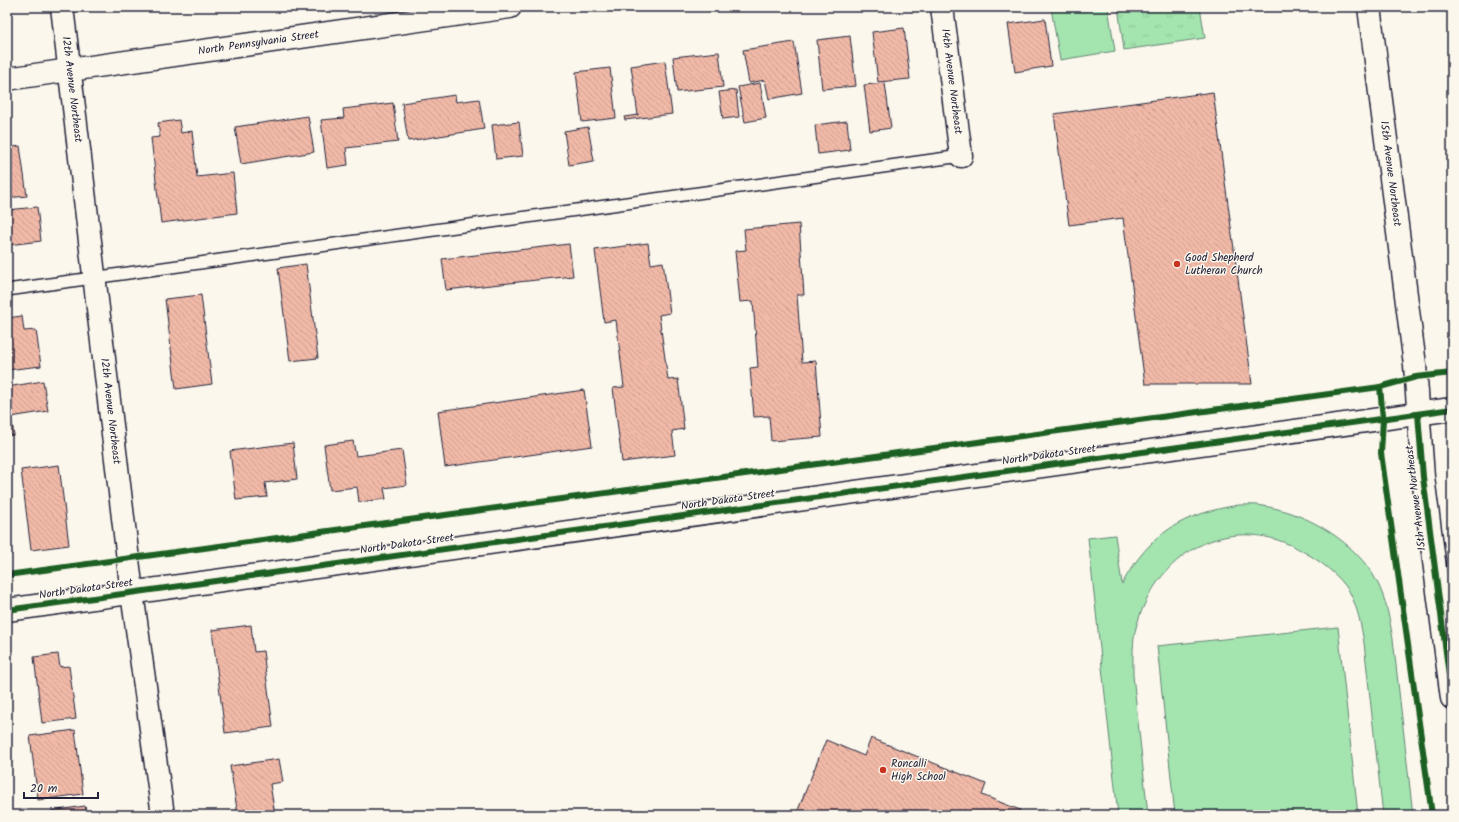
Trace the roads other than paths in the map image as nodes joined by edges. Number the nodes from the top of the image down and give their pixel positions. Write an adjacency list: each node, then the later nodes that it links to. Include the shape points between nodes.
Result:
1 (62, 7): 5 (street, 12th Avenue Northeast)
2 (510, 7): 5 (street, North Pennsylvania Street)
3 (942, 7): 7 (street, 14th Avenue Northeast)
4 (1370, 7): 11 (street, 15th Avenue Northeast, via 1415,365)
5 (70, 70): 6 (street, North Pennsylvania Street); 8 (street, 12th Avenue Northeast)
6 (7, 78)
7 (961, 156): 8 (lane)
8 (95, 276): 9 (lane); 12 (street, 12th Avenue Northeast)
9 (7, 290)
10 (1452, 409): 11 (street, North Dakota Street)
11 (1418, 414): 12 (street, North Dakota Street); 14 (street, 15th Avenue Northeast, via 1423,477)
12 (132, 593): 13 (street, North Dakota Street); 15 (street, 12th Avenue Northeast)
13 (7, 610)
14 (1452, 698)
15 (163, 815)

